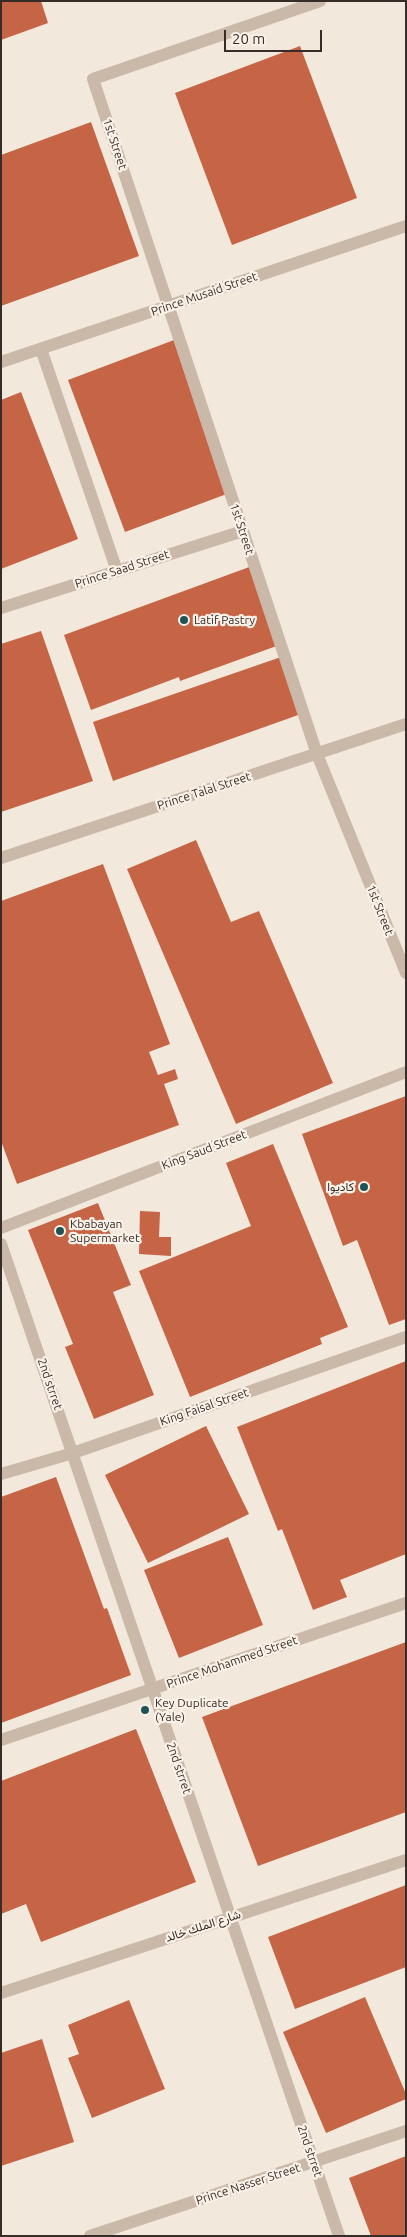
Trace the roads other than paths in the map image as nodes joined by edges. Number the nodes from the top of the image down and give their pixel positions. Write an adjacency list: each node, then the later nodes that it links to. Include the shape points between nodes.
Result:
1 (320, 1): 3 (street, 1st Street, via 93,79)
2 (406, 226): 3 (street, Prince Musaid Street)
3 (169, 306): 4 (street, Prince Musaid Street); 6 (street, 1st Street)
4 (41, 349): 5 (street, Prince Musaid Street); 7 (street)
5 (1, 362)
6 (243, 530): 7 (street, Prince Saad Street); 10 (street, 1st Street)
7 (117, 571): 8 (street, Prince Saad Street)
8 (1, 608)
9 (406, 724): 10 (street, Prince Talal Street)
10 (317, 754): 11 (street, Prince Talal Street); 12 (street, 1st Street)
11 (1, 858)
12 (406, 973)
13 (406, 1072): 14 (street, King Saud Street)
14 (1, 1228)
15 (1, 1244): 17 (street, 2nd strret)
16 (406, 1337): 17 (street, King Faisal Street)
17 (73, 1453): 18 (street, King Faisal Street); 20 (street, 2nd strret)
18 (1, 1474)
19 (406, 1603): 20 (street, Prince Mohammed Street)
20 (152, 1689): 21 (street, Prince Mohammed Street); 23 (street, 2nd strret)
21 (1, 1740)
22 (406, 1860): 23 (street, شارع الملك خالد)
23 (230, 1917): 24 (street, شارع الملك خالد); 26 (street, 2nd strret)
24 (1, 1993)
25 (406, 2131): 26 (street, Prince Nasser Street)
26 (314, 2163): 27 (street, Prince Nasser Street); 28 (street, 2nd strret)
27 (90, 2236)
28 (339, 2236)

